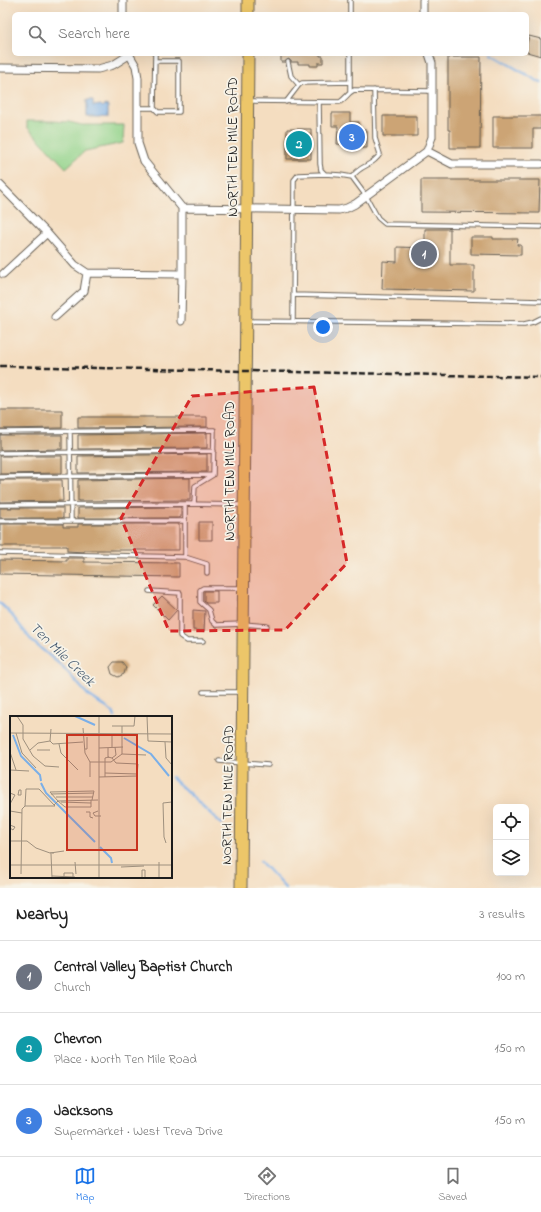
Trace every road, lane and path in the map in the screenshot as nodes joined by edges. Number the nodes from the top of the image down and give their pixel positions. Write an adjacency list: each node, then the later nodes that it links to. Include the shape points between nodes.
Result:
1 (123, 0): 5 (street)
2 (248, 0): 6 (main road)
3 (350, 0): 7 (lane)
4 (423, 0): 8 (street)
5 (123, 12)
6 (248, 12)
7 (350, 12)
8 (423, 12)
9 (127, 56): 17 (street, via 113,65 98,69)
10 (130, 56): 26 (street, via 136,66 138,78)
11 (155, 56): 15 (lane)
12 (248, 56): 23 (main road, NORTH TEN MILE ROAD)
13 (350, 56): 18 (lane)
14 (430, 56): 21 (street)
15 (155, 61): 27 (lane); 27 (lane, via 179,61 179,112 158,112)
16 (288, 62): 19 (lane, via 291,76)
17 (0, 68)
18 (350, 82): 19 (lane, via 306,82); 22 (lane)
19 (299, 85): 24 (lane)
20 (374, 90): 21 (lane); 22 (lane); 31 (lane, via 375,138 380,154 374,162 357,170)
21 (432, 91): 28 (street, via 432,137)
22 (350, 92): 25 (lane, via 340,102)
23 (248, 101): 24 (lane); 35 (main road, NORTH TEN MILE ROAD)
24 (286, 102): 25 (lane)
25 (319, 102): 30 (lane, via 320,164)
26 (138, 108): 27 (lane); 34 (street, via 140,152)
27 (154, 108)
28 (427, 151): 29 (street, via 452,164); 33 (street)
29 (541, 164)
30 (325, 174): 31 (lane); 36 (lane, via 295,177)
31 (352, 177): 33 (lane)
32 (0, 186): 38 (street)
33 (366, 196): 36 (street, via 339,210); 37 (lane, via 378,218 385,224)
34 (182, 208): 35 (street); 41 (street)
35 (247, 210): 36 (street); 46 (main road, NORTH TEN MILE ROAD)
36 (293, 210): 42 (lane)
37 (541, 227)
38 (47, 233): 39 (street, via 75,265); 40 (street)
39 (87, 273): 41 (street); 44 (street, via 84,291)
40 (3, 274)
41 (182, 274): 48 (street)
42 (293, 295): 43 (lane); 47 (lane)
43 (541, 301)
44 (55, 317)
45 (541, 318): 47 (lane, via 524,324)
46 (246, 321): 47 (lane); 61 (main road, NORTH TEN MILE ROAD)
47 (293, 321)
48 (181, 322)
49 (70, 431): 50 (lane); 51 (lane, via 214,430); 53 (lane)
50 (0, 432)
51 (214, 451): 53 (lane); 54 (lane)
52 (0, 452): 53 (lane)
53 (70, 452): 56 (lane)
54 (213, 475): 56 (lane); 59 (lane, via 195,486)
55 (0, 477): 56 (lane)
56 (71, 477): 57 (lane)
57 (71, 504): 58 (lane); 60 (lane); 63 (lane)
58 (185, 504): 59 (lane); 64 (lane)
59 (194, 504): 61 (lane)
60 (0, 505)
61 (244, 505): 68 (main road, NORTH TEN MILE ROAD)
62 (0, 521): 63 (lane)
63 (71, 521): 64 (lane)
64 (185, 521): 66 (lane)
65 (0, 553): 66 (lane)
66 (185, 558): 67 (lane, via 206,564)
67 (206, 573)
68 (244, 588): 70 (main road, NORTH TEN MILE ROAD); 70 (lane, via 200,590 200,602 209,610 216,625)
69 (149, 591): 72 (lane, via 180,592 180,636 187,641)
70 (243, 624): 71 (lane); 74 (main road, NORTH TEN MILE ROAD)
71 (267, 626)
72 (203, 641)
73 (203, 692): 74 (lane)
74 (243, 692): 76 (main road, NORTH TEN MILE ROAD)
75 (219, 761): 76 (lane)
76 (242, 763): 77 (lane); 78 (main road, NORTH TEN MILE ROAD)
77 (268, 765)
78 (241, 888)

